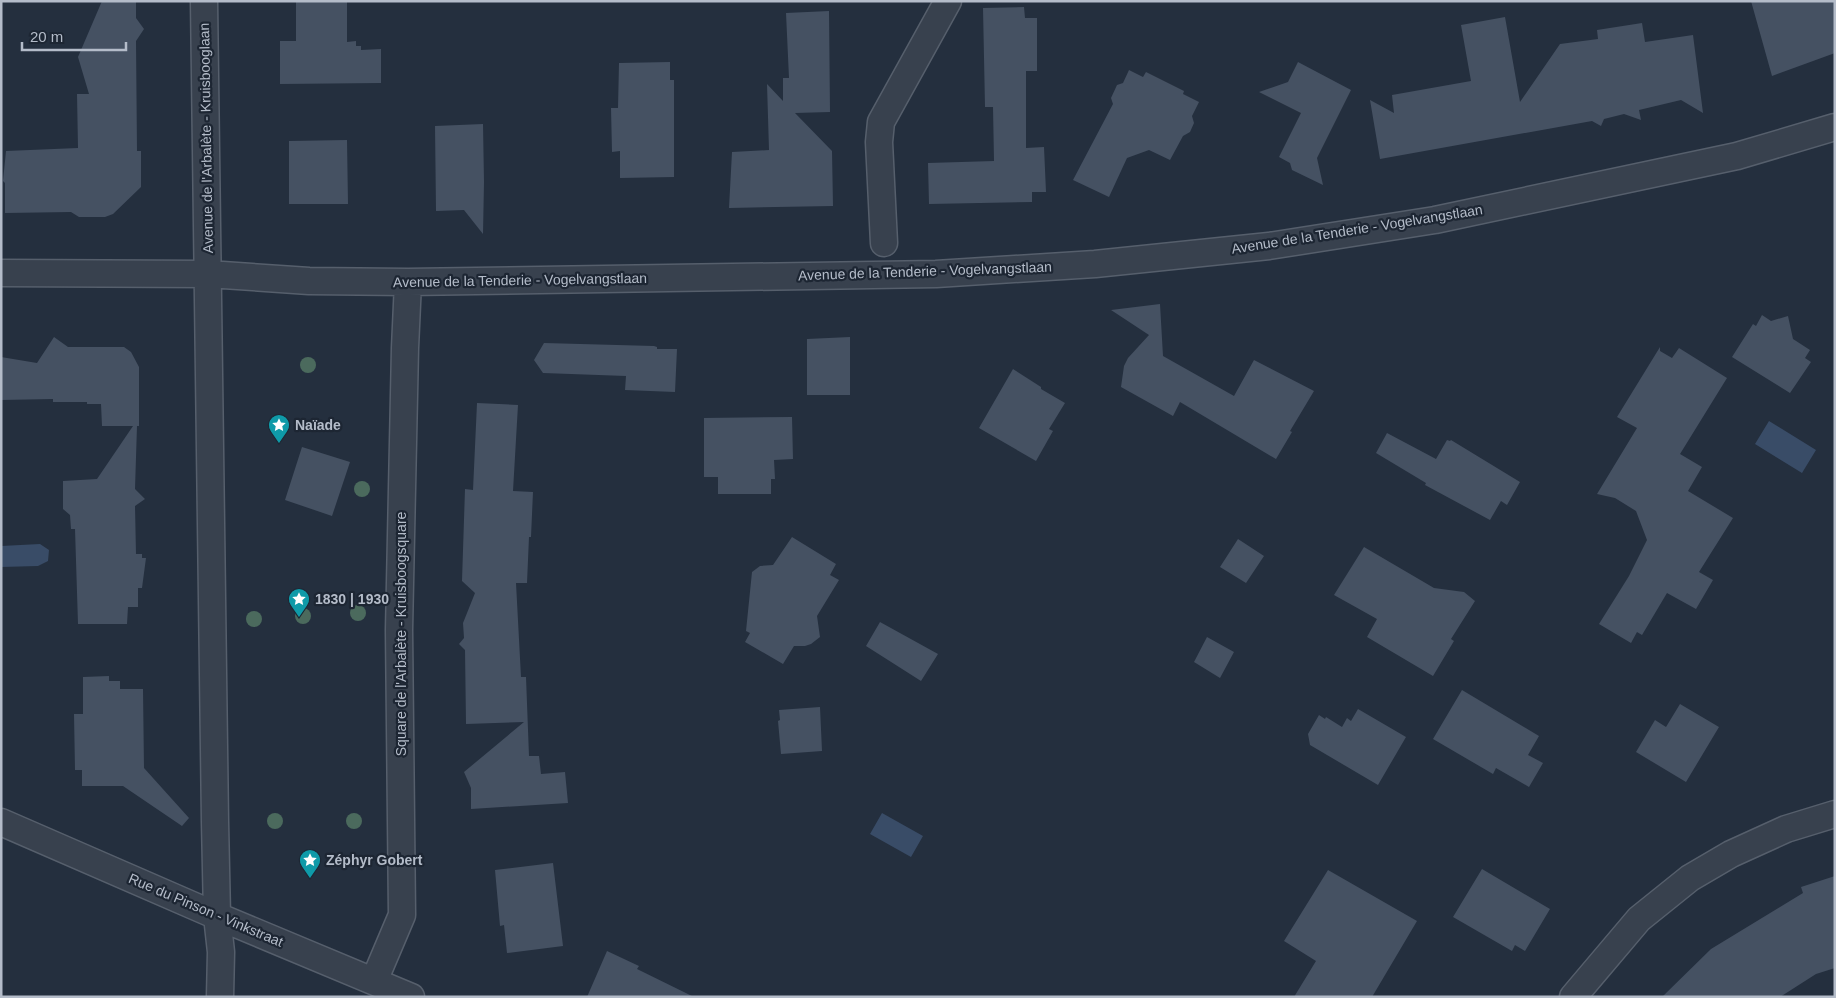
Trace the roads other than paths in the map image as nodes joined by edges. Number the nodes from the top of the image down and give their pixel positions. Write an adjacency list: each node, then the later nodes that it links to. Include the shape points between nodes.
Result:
1 (204, 1): 6 (street, Avenue de l'Arbalète - Kruisbooglaan)
2 (948, 1): 4 (street, via 881,122)
3 (1835, 127): 7 (street, Avenue de la Tenderie - Vogelvangstlaan, via 1736,156 1454,216 1269,246 1095,264 936,274)
4 (884, 244)
5 (1, 273): 6 (street, Avenue de la Tenderie - Vogelvangstlaan)
6 (208, 274): 7 (street, Avenue de la Tenderie - Vogelvangstlaan, via 309,281); 10 (street)
7 (408, 282): 11 (street, Square de l'Arbalète - Kruisboogsquare, via 399,630 402,915)
8 (1835, 814): 14 (street, via 1786,829 1731,854 1690,878 1639,919)
9 (1, 822): 10 (street, Rue du Pinson - Vinkstraat)
10 (217, 916): 11 (street, Rue du Pinson - Vinkstraat); 12 (street, via 221,952)
11 (374, 981): 13 (street, Rue du Pinson - Vinkstraat)
12 (220, 997)
13 (411, 997)
14 (1573, 997)

